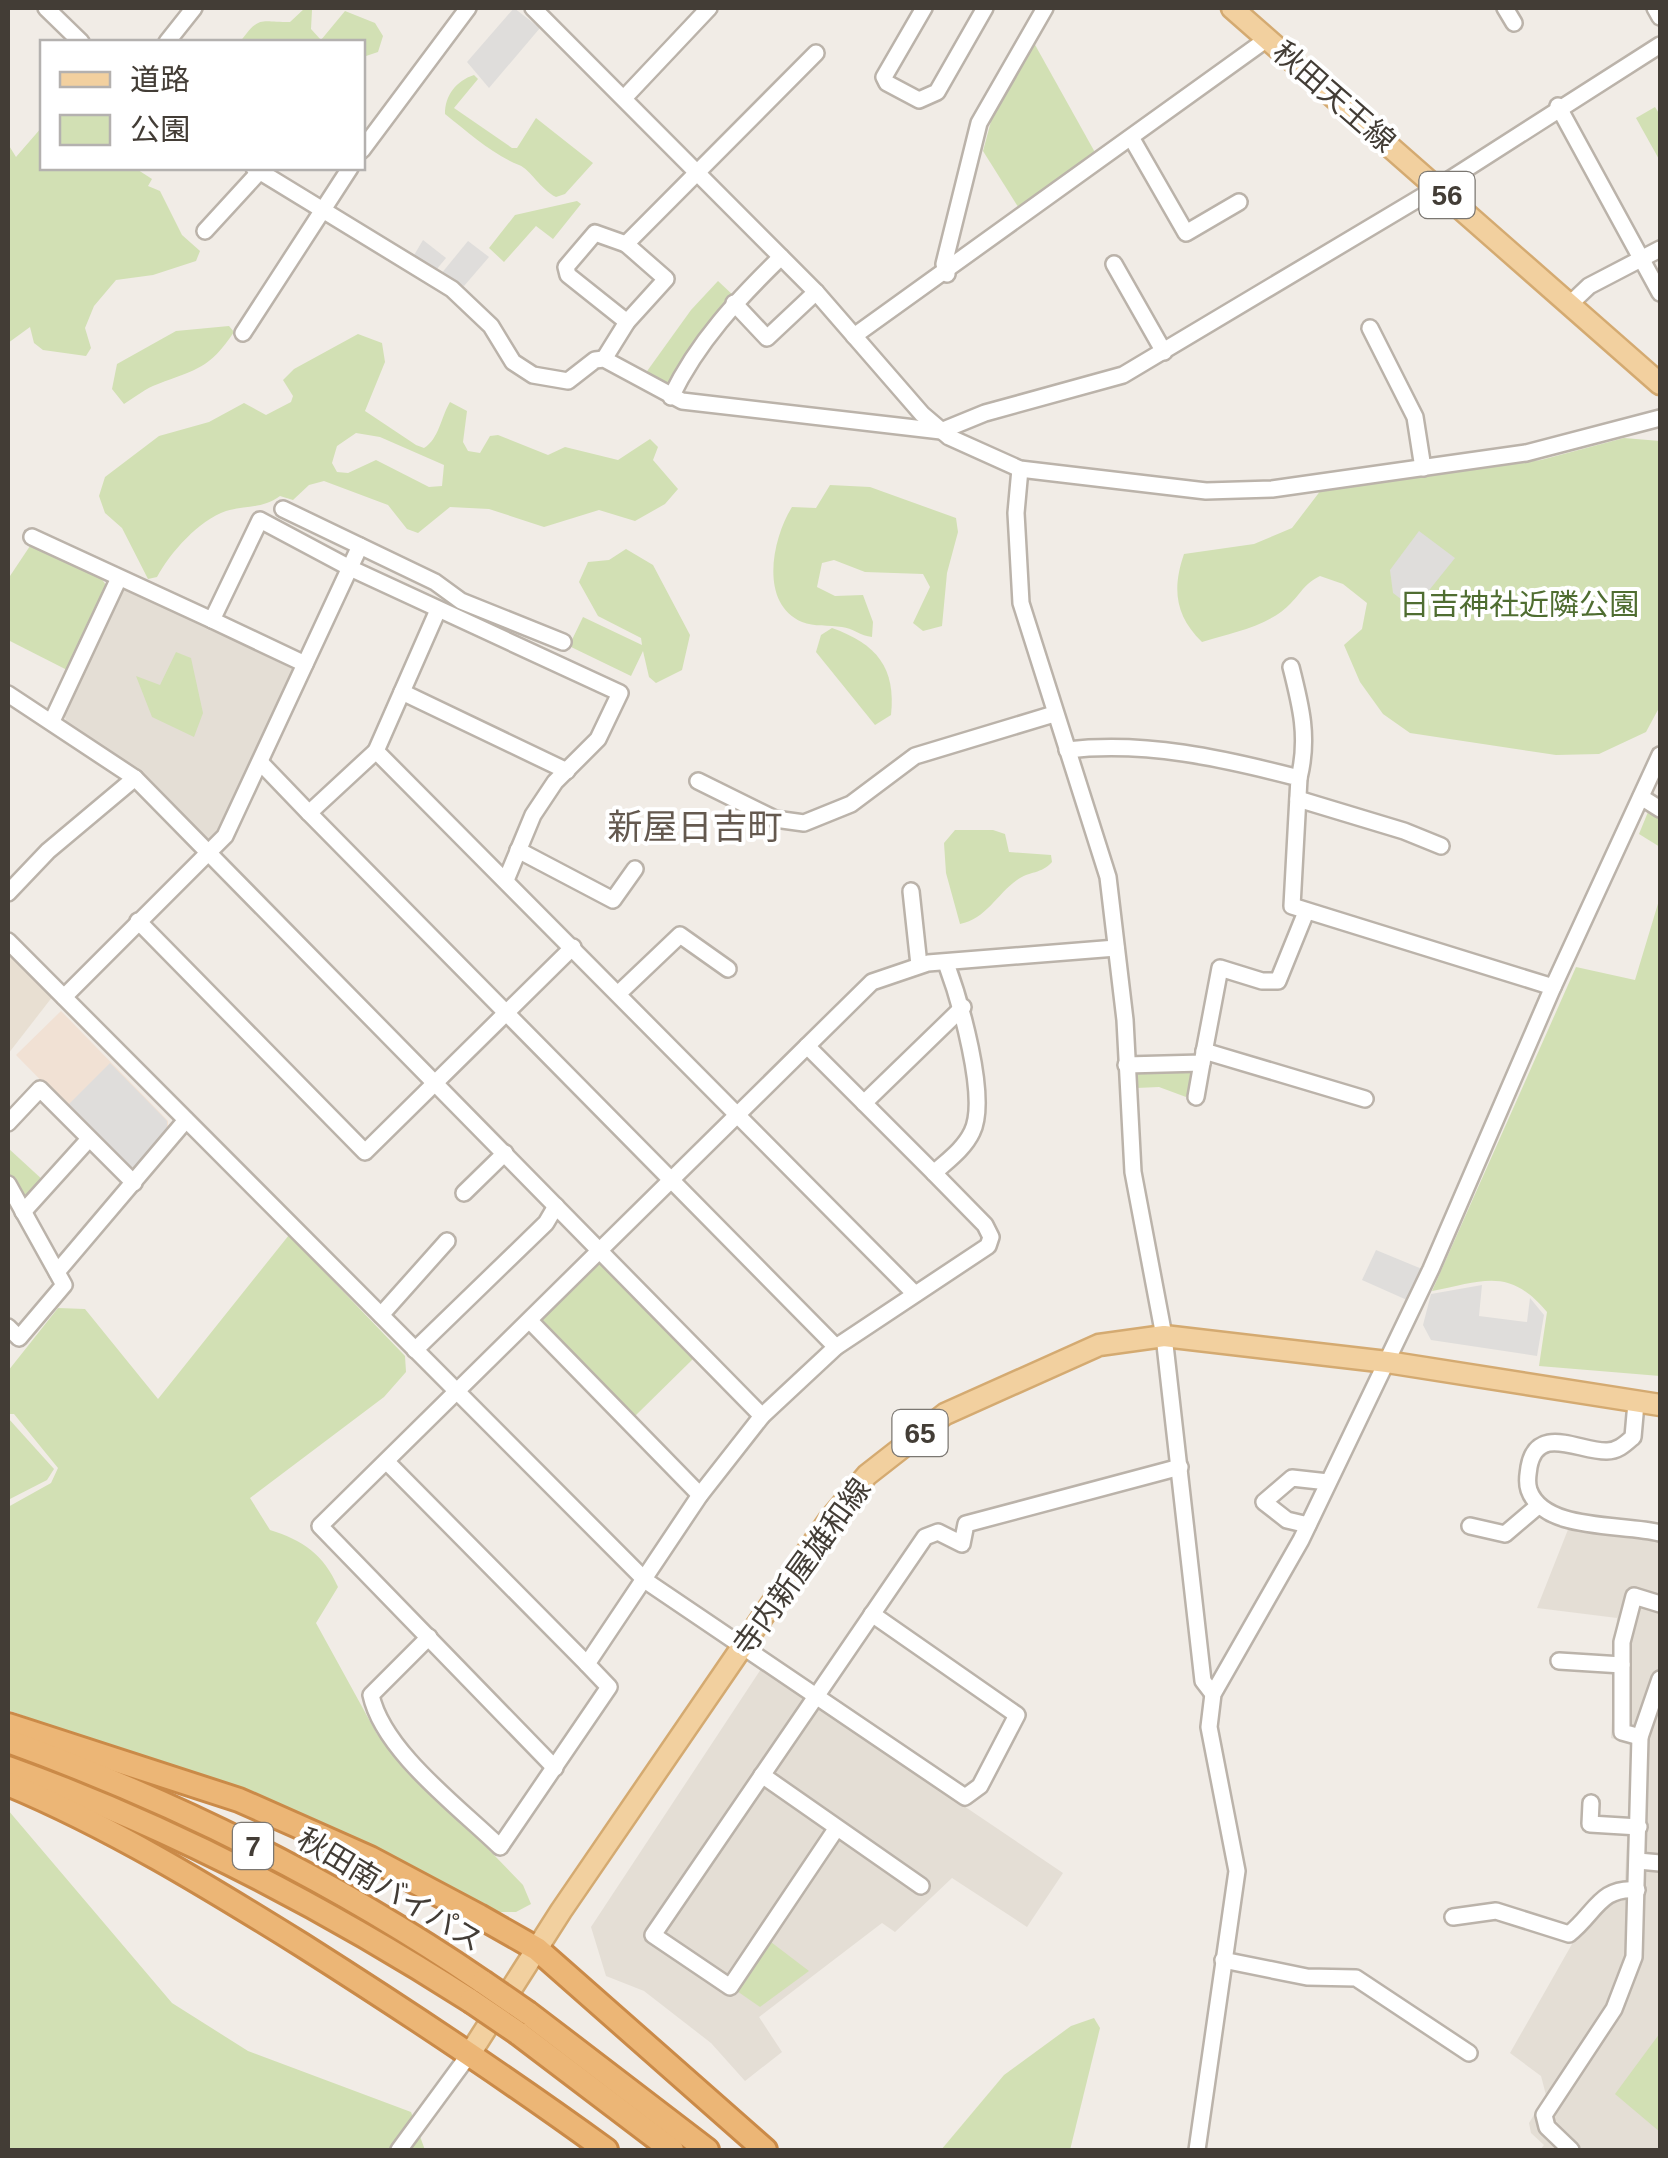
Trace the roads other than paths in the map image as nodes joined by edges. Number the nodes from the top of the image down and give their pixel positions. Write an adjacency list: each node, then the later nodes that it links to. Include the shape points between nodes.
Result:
1 (46, 8): 15 (street)
2 (194, 8): 16 (street)
3 (468, 8): 22 (street)
4 (533, 8): 19 (street)
5 (709, 8): 19 (street)
6 (924, 8): 7 (street, via 884,77 920,100 936,92)
7 (986, 8)
8 (1045, 8): 36 (street, via 979,123)
9 (1232, 8): 14 (main road, 秋田天王線 / 56)
10 (1506, 8): 13 (street)
11 (1656, 8): 12 (street)
12 (1660, 17)
13 (1514, 23)
14 (1267, 39): 21 (street); 27 (main road, 秋田天王線 / 56)
15 (79, 40)
16 (169, 40)
17 (1660, 44): 20 (street)
18 (816, 52): 26 (street)
19 (626, 96): 26 (street)
20 (1558, 106): 27 (street); 34 (street)
21 (1132, 139): 28 (street, via 1186,232); 36 (street)
22 (365, 146)
23 (256, 170): 30 (street)
24 (259, 170): 29 (street)
25 (349, 170): 29 (street)
26 (698, 170): 31 (street); 33 (street)
27 (1438, 188): 40 (main road, 秋田天王線 / 56); 45 (street)
28 (1239, 202)
29 (320, 209): 43 (street); 46 (street, via 471,304 513,362 533,375 568,381)
30 (205, 231)
31 (626, 244): 41 (street, via 666,279); 41 (street, via 595,233 566,267 568,276)
32 (1660, 249): 34 (street)
33 (781, 257): 37 (street); 39 (street)
34 (1642, 258): 38 (street); 40 (street)
35 (1114, 264): 45 (street)
36 (946, 274): 44 (street)
37 (816, 292): 39 (street, via 766,338); 44 (street)
38 (1660, 292)
39 (734, 303): 48 (street, via 688,362)
40 (1568, 304): 47 (main road, 秋田天王線 / 56)
41 (626, 322): 46 (street)
42 (1370, 328): 51 (street, via 1415,417)
43 (243, 333)
44 (854, 336): 50 (street)
45 (1164, 352): 50 (street, via 1122,375)
46 (604, 359): 48 (street)
47 (1660, 384)
48 (672, 396): 50 (street, via 710,406)
49 (1660, 418): 51 (street, via 1526,453)
50 (941, 430): 52 (street)
51 (1423, 468): 52 (street, via 1206,492)
52 (1020, 469): 65 (street, via 1021,603)
53 (283, 510): 55 (street)
54 (32, 537): 57 (street)
55 (360, 546): 56 (street); 60 (street, via 461,601)
56 (350, 568): 58 (street); 59 (street, via 260,520); 61 (street)
57 (119, 578): 59 (street); 66 (street)
58 (438, 610): 63 (street); 71 (street, via 620,693 598,739)
59 (212, 620): 61 (street)
60 (562, 642)
61 (305, 664): 70 (street)
62 (1291, 666): 73 (street, via 1304,717)
63 (402, 692): 68 (street); 71 (street)
64 (8, 694): 66 (street)
65 (1054, 714): 67 (street); 74 (street, via 915,756 851,804 804,823 774,819)
66 (52, 722): 72 (street)
67 (1067, 750): 73 (street, via 1154,748); 90 (street, via 1099,839)
68 (376, 751): 78 (street); 83 (street)
69 (1660, 756): 75 (street)
70 (260, 762): 78 (street); 81 (street, via 225,836)
71 (567, 770): 80 (street, via 533,815)
72 (136, 778): 81 (street); 85 (street, via 48,851)
73 (1299, 778): 76 (street)
74 (698, 781)
75 (1641, 797): 77 (street); 94 (street)
76 (1298, 799): 79 (street); 86 (street, via 1292,906)
77 (1660, 809)
78 (309, 813): 98 (street)
79 (1440, 846)
80 (518, 850): 82 (street, via 613,900); 83 (street)
81 (208, 853): 87 (street); 102 (street)
82 (635, 869)
83 (506, 880): 89 (street)
84 (910, 891): 92 (street)
85 (8, 894)
86 (1306, 912): 94 (street); 100 (street, via 1278,981 1220,968)
87 (138, 921): 96 (street); 102 (street, via 365,1152)
88 (8, 941): 96 (street)
89 (573, 947): 95 (street); 98 (street)
90 (1116, 948): 91 (street); 101 (street)
91 (946, 962): 92 (street); 97 (street)
92 (919, 965): 99 (street, via 872,982)
93 (728, 970): 95 (street, via 680,935)
94 (1552, 988): 128 (street)
95 (619, 994): 106 (street)
96 (64, 997): 107 (street)
97 (963, 1007): 105 (street); 111 (street, via 976,1114 973,1131)
98 (506, 1012): 102 (street); 112 (street)
99 (807, 1046): 105 (street); 106 (street)
100 (1203, 1057): 101 (street); 103 (street); 104 (street)
101 (1126, 1065): 125 (street, via 1133,1172)
102 (433, 1080): 110 (street)
103 (1196, 1097)
104 (1365, 1100)
105 (864, 1103): 111 (street)
106 (737, 1115): 112 (street); 121 (street)
107 (186, 1120): 113 (street); 122 (street)
108 (8, 1124): 109 (street, via 40,1089)
109 (89, 1139): 113 (street); 117 (street)
110 (505, 1154): 115 (street); 116 (street)
111 (934, 1173): 121 (street, via 990,1237 988,1246)
112 (669, 1180): 119 (street); 126 (street)
113 (134, 1183): 120 (street)
114 (8, 1184): 117 (street)
115 (464, 1193)
116 (556, 1206): 119 (street); 127 (street)
117 (23, 1212): 120 (street)
118 (447, 1242): 122 (street)
119 (599, 1250): 123 (street); 132 (street)
120 (57, 1272): 124 (street, via 64,1285 48,1308 19,1338)
121 (915, 1294): 126 (street)
122 (382, 1316): 127 (street)
123 (530, 1321): 129 (street); 136 (street)
124 (8, 1327)
125 (1164, 1336): 128 (main road, 寺内新屋雄和線 / 65); 134 (street); 145 (main road, 寺内新屋雄和線 / 65, via 1099,1345 1031,1373 945,1414 902,1445 829,1520)
126 (836, 1346): 132 (street)
127 (415, 1350): 129 (street)
128 (1386, 1362): 130 (main road, 寺内新屋雄和線 / 65); 135 (street)
129 (456, 1391): 133 (street); 141 (street)
130 (1636, 1403): 131 (main road, 寺内新屋雄和線 / 65); 137 (street, via 1632,1437 1620,1448 1605,1452 1557,1440 1542,1445 1527,1482)
131 (1660, 1405)
132 (762, 1416): 136 (street)
133 (388, 1462): 144 (street, via 320,1526); 147 (street)
134 (1180, 1467): 143 (street, via 966,1524 962,1544 938,1532 924,1537); 150 (street, via 1203,1681)
135 (1328, 1482): 138 (street); 138 (street, via 1292,1478 1264,1502 1287,1520)
136 (700, 1495): 141 (street)
137 (1538, 1506): 139 (street, via 1505,1534); 140 (street, via 1553,1516)
138 (1308, 1525): 150 (street)
139 (1470, 1526)
140 (1660, 1533)
141 (646, 1581): 145 (street); 147 (street)
142 (1660, 1604): 148 (street, via 1634,1596)
143 (872, 1614): 151 (street); 151 (street, via 1018,1715 980,1786 965,1797)
144 (430, 1637): 156 (street); 156 (street, via 371,1694 387,1736 500,1848)
145 (744, 1646): 151 (street); 167 (main road, 寺内新屋雄和線 / 65)
146 (1559, 1662): 148 (street)
147 (588, 1664): 156 (street, via 609,1687)
148 (1622, 1665): 153 (street, via 1622,1732)
149 (1660, 1679): 153 (street)
150 (1213, 1694): 168 (street, via 1212,1746 1237,1871)
151 (816, 1697): 157 (street)
152 (8, 1725): 167 (highway, via 239,1800 370,1858)
153 (1640, 1738): 160 (street)
154 (8, 1741): 169 (highway, 秋田南バイパス / 7, via 304,1870 394,1922)
155 (8, 1768): 169 (highway, 秋田南バイパス / 7, via 251,1873)
156 (555, 1768)
157 (762, 1774): 161 (street); 161 (street, via 653,1936 730,1987)
158 (8, 1784): 171 (highway, via 215,1890)
159 (1590, 1803): 160 (street, via 1590,1824)
160 (1639, 1827): 162 (street)
161 (836, 1830): 164 (street)
162 (1638, 1861): 163 (street); 165 (street)
163 (1660, 1863)
164 (921, 1886)
165 (1637, 1890): 166 (street, via 1617,1888 1604,1896 1569,1934 1496,1910); 173 (street, via 1634,1957 1614,2009 1544,2115)
166 (1454, 1918)
167 (537, 1949): 171 (main road, 寺内新屋雄和線 / 65); 178 (highway)
168 (1223, 1960): 172 (street, via 1307,1977 1356,1978); 179 (street)
169 (477, 1991): 170 (highway, 秋田南バイパス / 7, bridge)
170 (523, 2023): 176 (highway, 秋田南バイパス / 7); 177 (highway, 秋田南バイパス / 7)
171 (471, 2052): 174 (street); 175 (highway)
172 (1469, 2053)
173 (1562, 2148)
174 (399, 2150)
175 (606, 2150)
176 (672, 2150)
177 (707, 2150)
178 (765, 2150)
179 (1198, 2150)

